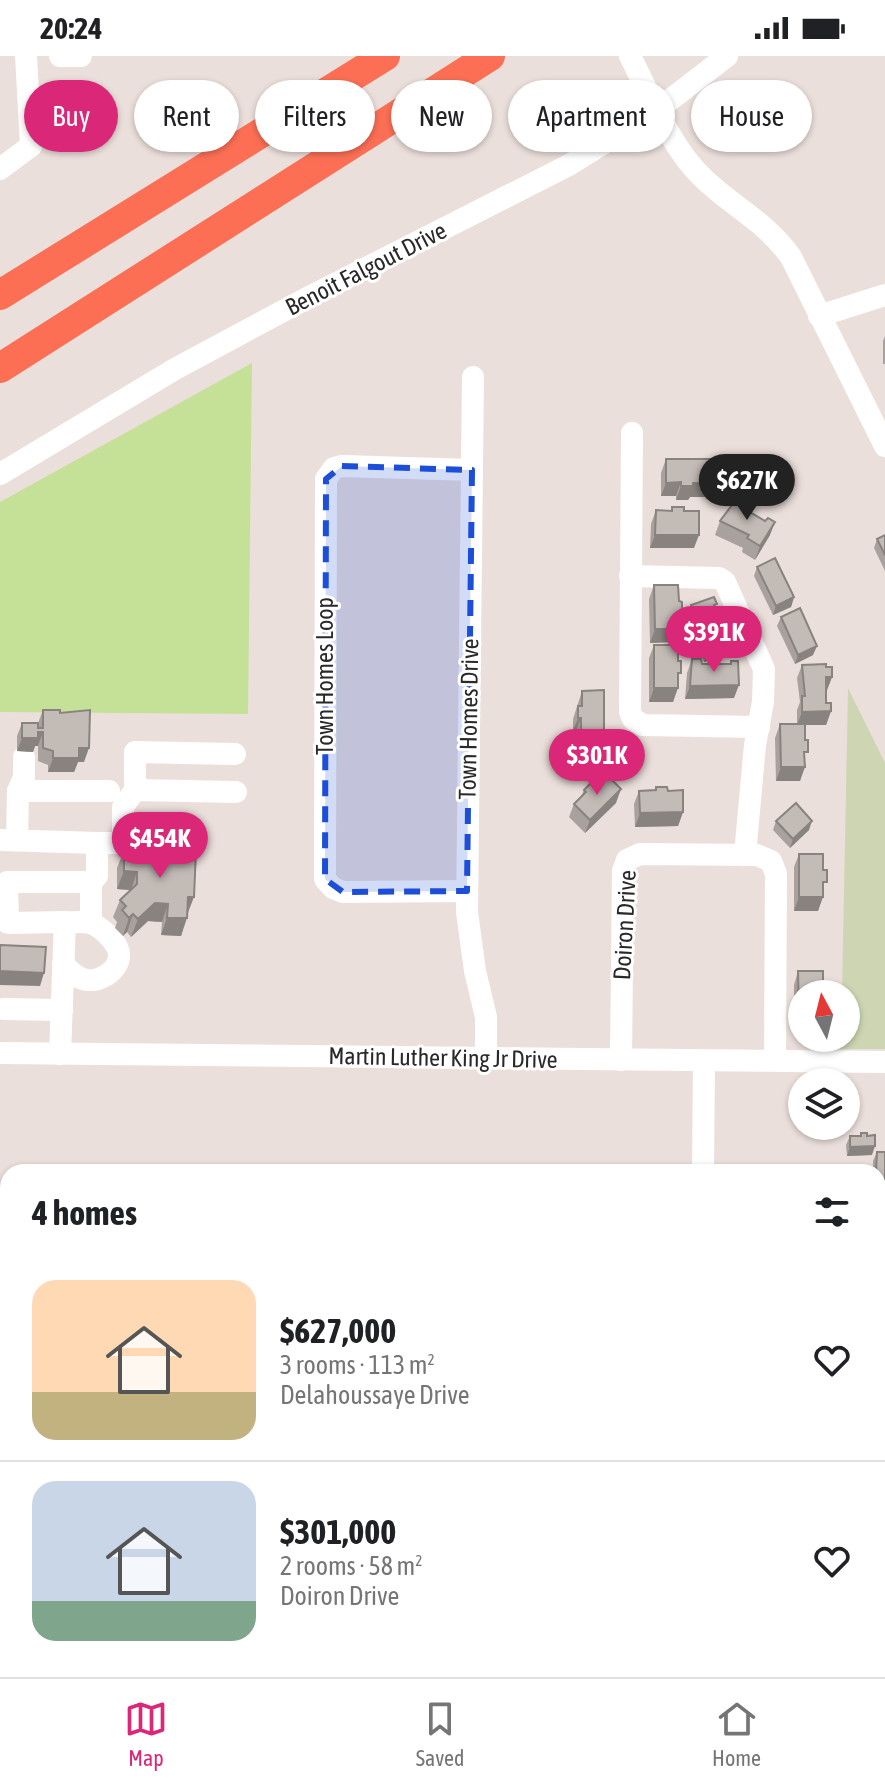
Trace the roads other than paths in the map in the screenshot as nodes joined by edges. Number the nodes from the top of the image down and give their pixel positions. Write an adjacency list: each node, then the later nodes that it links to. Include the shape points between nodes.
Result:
1 (26, 56): 12 (street, via 31,146)
2 (60, 56): 3 (street)
3 (81, 56)
4 (385, 56): 13 (highway)
5 (490, 56): 16 (highway)
6 (630, 56): 8 (street)
7 (727, 56): 9 (street, Benoit Falgout Drive)
8 (642, 80)
9 (675, 96)
10 (675, 139): 15 (street, via 702,177 775,236)
11 (590, 152): 21 (street, Benoit Falgout Drive, via 175,369)
12 (0, 169)
13 (0, 295)
14 (885, 295): 15 (street)
15 (819, 316): 19 (street)
16 (0, 368)
17 (473, 377): 20 (street, Town Homes Drive)
18 (632, 433): 22 (street)
19 (885, 446)
20 (472, 470): 34 (street, Town Homes Drive); 34 (street, Town Homes Loop, via 342,466 326,479 325,879 343,892)
21 (0, 474)
22 (630, 576): 23 (street, via 713,576 725,582 764,669); 23 (street, via 633,719 643,725)
23 (759, 727): 32 (street)
24 (235, 754): 26 (street, via 135,752)
25 (24, 757): 27 (street)
26 (135, 790): 29 (street); 31 (street, via 123,807 123,843)
27 (18, 791): 28 (street); 30 (street)
28 (109, 791)
29 (236, 792)
30 (9, 840): 31 (street)
31 (97, 843): 33 (street, via 97,876)
32 (745, 855): 43 (street, Doiron Drive, via 640,854 627,860); 44 (street, via 765,856 776,874)
33 (91, 882): 35 (street, via 7,882 8,923); 36 (street)
34 (467, 891): 42 (street, Town Homes Drive, via 486,1017)
35 (65, 922): 36 (street); 37 (street)
36 (91, 923): 37 (street, via 117,947 120,955 114,968 89,981)
37 (63, 964): 39 (street)
38 (4, 1009): 39 (street)
39 (62, 1010): 41 (street)
40 (0, 1053): 41 (street, Martin Luther King Jr Drive)
41 (60, 1054): 42 (street, Martin Luther King Jr Drive)
42 (486, 1059): 43 (street, Martin Luther King Jr Drive)
43 (621, 1060): 45 (street, Martin Luther King Jr Drive)
44 (775, 1060): 45 (street, Martin Luther King Jr Drive); 46 (street, Martin Luther King Jr Drive)
45 (704, 1061): 47 (street)
46 (885, 1062)
47 (703, 1164)

